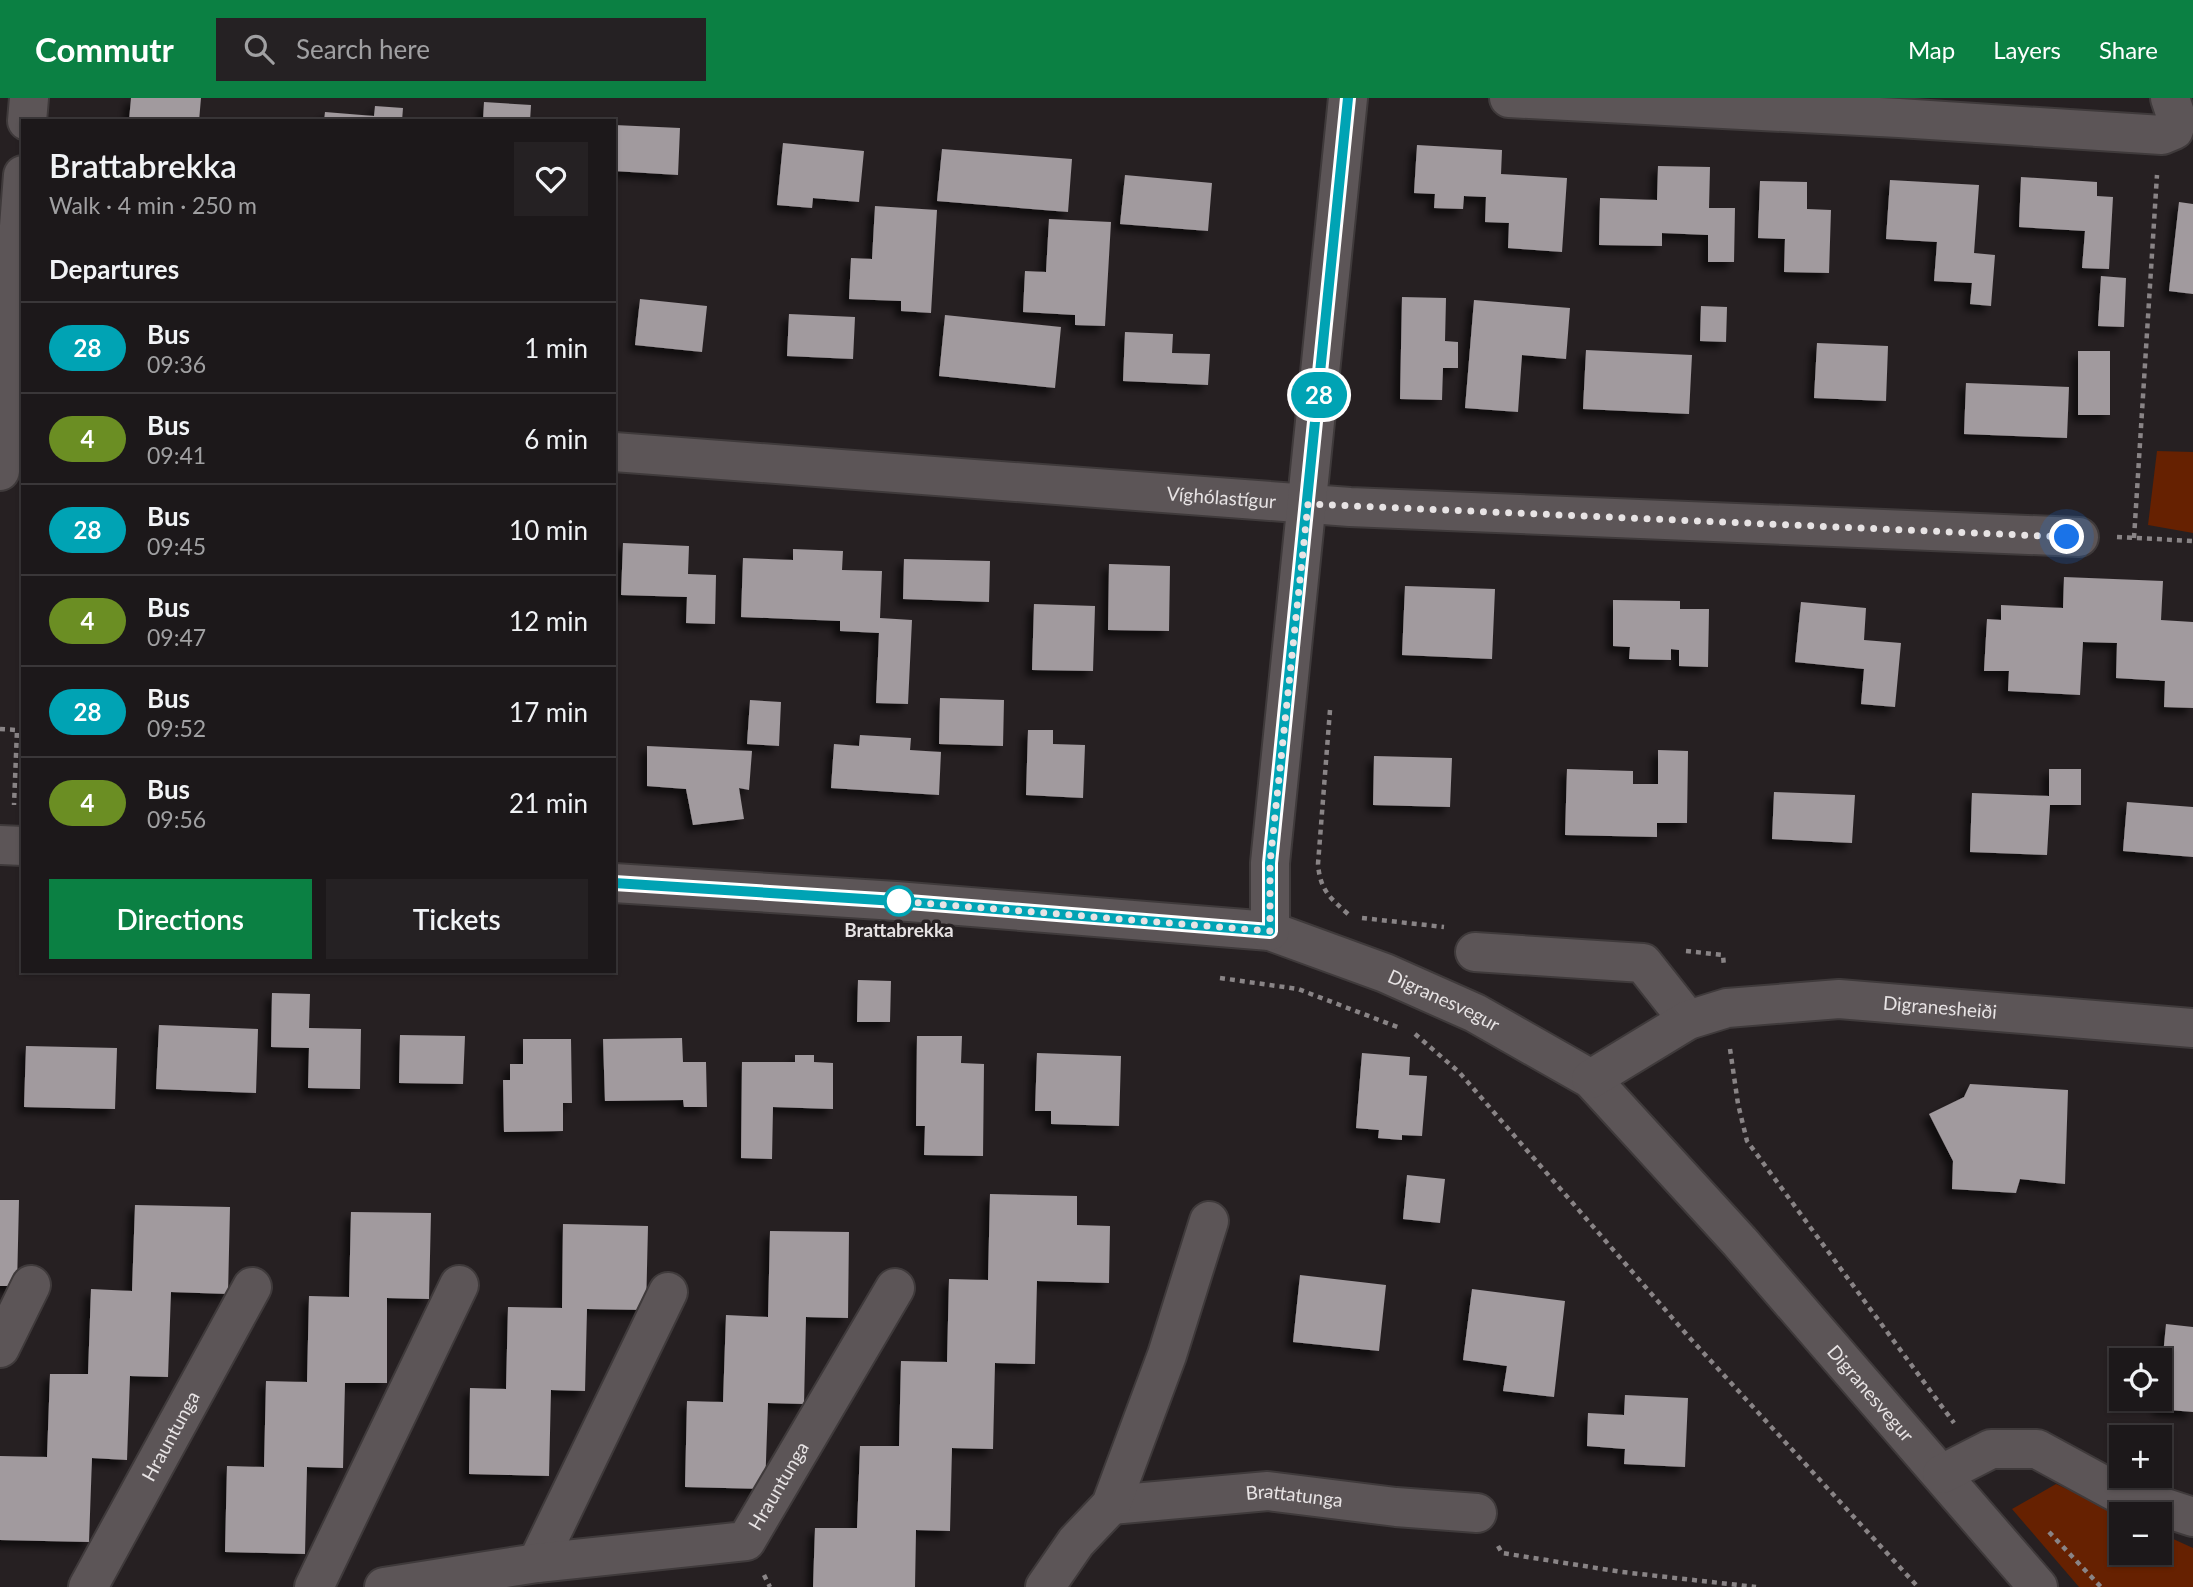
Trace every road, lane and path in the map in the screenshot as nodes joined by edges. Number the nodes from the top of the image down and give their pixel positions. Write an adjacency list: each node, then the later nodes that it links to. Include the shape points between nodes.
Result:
1 (29, 98): 6 (street)
2 (1348, 98): 12 (street)
3 (1509, 98): 5 (street)
4 (2170, 98): 7 (street, via 2174,130)
5 (1976, 115): 7 (street)
6 (27, 119)
7 (2162, 135): 14 (path)
8 (21, 222): 9 (street)
9 (13, 408): 11 (street)
10 (616, 452): 12 (street, Víghólastígur)
11 (0, 471)
12 (1308, 504): 13 (street, Víghólastígur); 22 (street, via 1270,863)
13 (2079, 537): 14 (path)
14 (2134, 538): 15 (path)
15 (2193, 541)
16 (1331, 699): 23 (path, via 1318,864 1327,895 1351,917)
17 (0, 729): 18 (path, via 17,730)
18 (14, 810)
19 (0, 845): 20 (street)
20 (21, 846)
21 (616, 883): 22 (street, Digranesvegur)
22 (1270, 931): 31 (street, Digranesvegur, via 1385,973 1475,1013)
23 (1461, 939): 27 (street, via 1643,963)
24 (1682, 950): 26 (path, via 1723,954)
25 (1220, 978): 29 (path, via 1298,989)
26 (1727, 1009): 27 (street, Digranesheiði); 28 (street, Digranesheiði, via 1839,999); 39 (path, via 1747,1141)
27 (1688, 1020): 31 (street, Digranesheiði)
28 (2193, 1028)
29 (1402, 1029)
30 (1415, 1034): 51 (path, via 1459,1072 1688,1336)
31 (1591, 1079): 40 (street, Digranesvegur)
32 (1209, 1222): 41 (street, via 1167,1355)
33 (31, 1284): 38 (street)
34 (459, 1284): 47 (street)
35 (252, 1287): 46 (street, Hrauntunga)
36 (895, 1288): 45 (street, Hrauntunga, via 746,1541)
37 (668, 1292): 45 (street)
38 (0, 1348)
39 (1977, 1454): 40 (street); 43 (street, via 1991,1449 2037,1448 2116,1492)
40 (1941, 1474): 52 (street, Digranesvegur)
41 (1111, 1505): 42 (street, Brattatunga, via 1268,1491); 49 (street, via 1076,1542)
42 (1477, 1513): 50 (path, via 1502,1553)
43 (2193, 1517)
44 (2048, 1531): 53 (path)
45 (537, 1563): 48 (street, Hrauntunga)
46 (88, 1587)
47 (314, 1587)
48 (384, 1587)
49 (1045, 1587)
50 (1756, 1587)
51 (1918, 1587)
52 (2038, 1587)
53 (2101, 1587)

